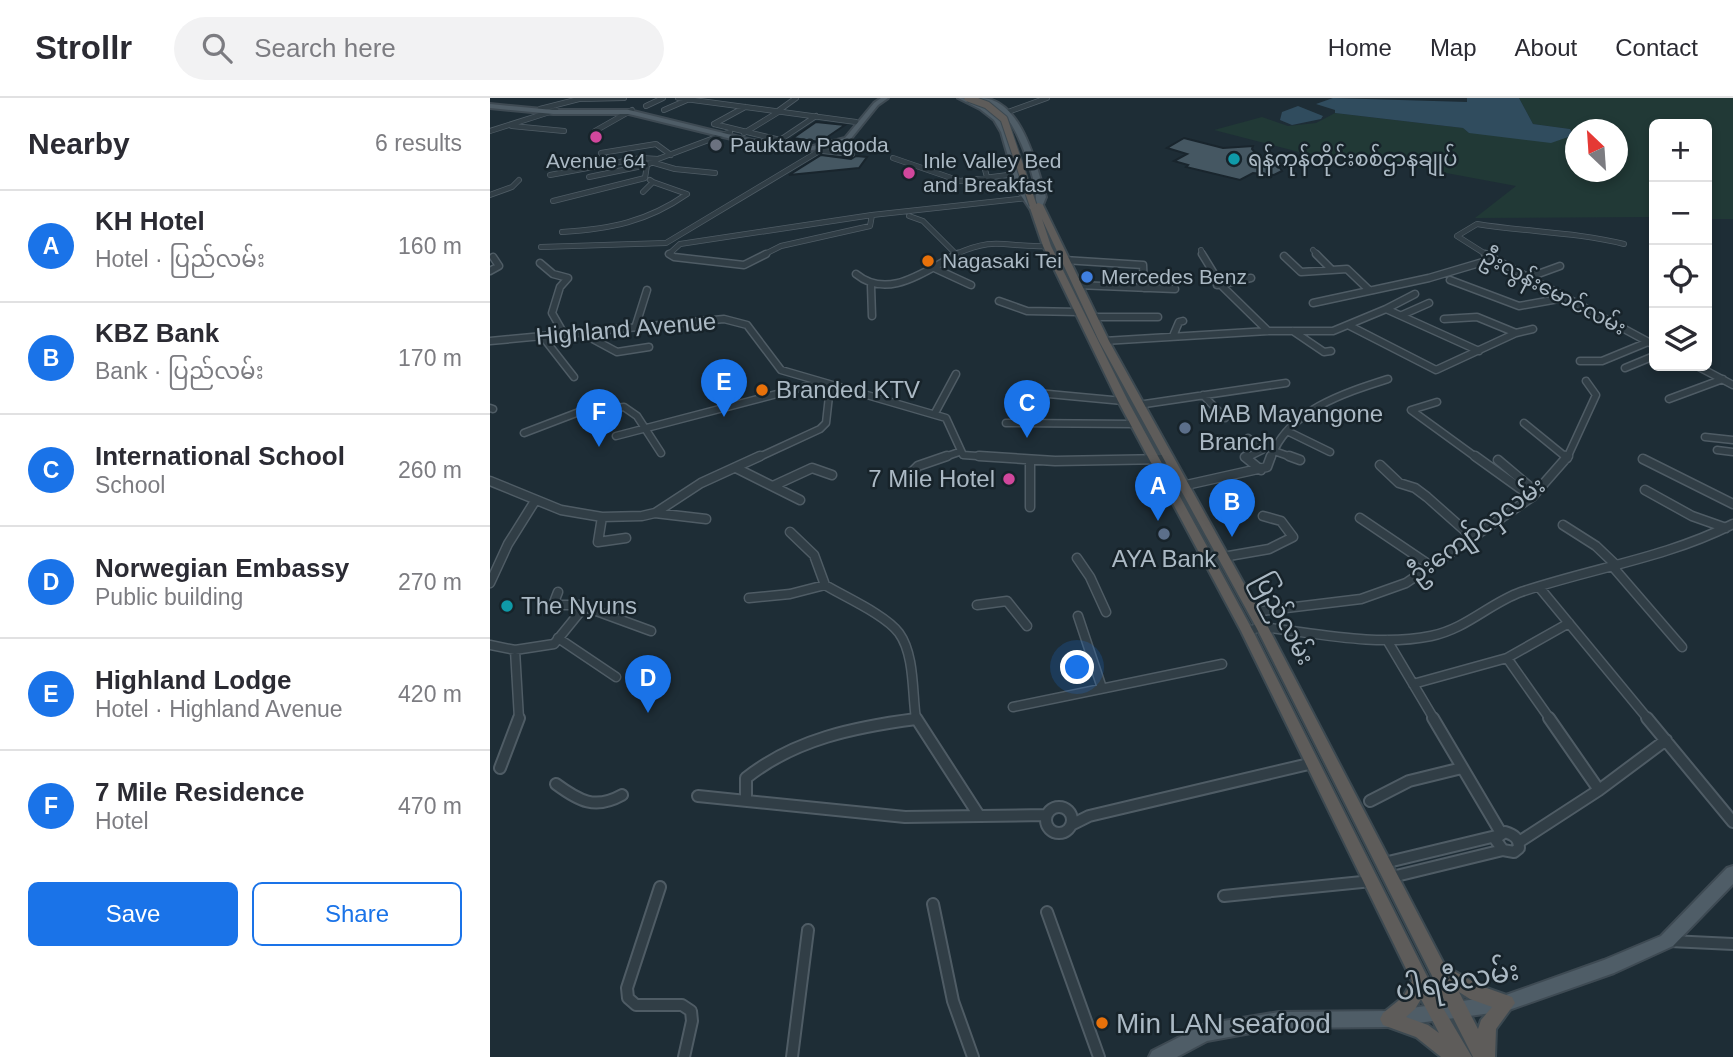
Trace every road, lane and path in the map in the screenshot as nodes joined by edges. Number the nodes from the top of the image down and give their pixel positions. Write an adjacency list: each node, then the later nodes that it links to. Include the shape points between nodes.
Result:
1 (624, 98): 16 (street, via 577,100)
2 (663, 98): 14 (street)
3 (678, 98): 12 (street)
4 (796, 98): 21 (street)
5 (877, 98): 24 (main road)
6 (885, 98): 31 (main road, via 852,137)
7 (961, 98): 22 (main road)
8 (968, 98): 51 (highway, ပြည်လမ်း, bridge, via 987,105 1004,119)
9 (975, 98): 51 (highway, ပြည်လမ်း, bridge, via 1008,118)
10 (982, 98): 18 (main road)
11 (1047, 98): 18 (street)
12 (687, 100): 15 (street); 17 (street)
13 (492, 104): 16 (main road); 19 (main road)
14 (646, 106)
15 (746, 107): 21 (street); 28 (street, via 714,124)
16 (540, 109): 19 (main road)
17 (664, 110)
18 (1005, 110): 22 (main road); 51 (main road, ပြည်လမ်း, via 1021,131 1042,197)
19 (554, 111): 20 (main road); 25 (street)
20 (630, 111): 29 (main road); 30 (street, via 596,131)
21 (779, 111): 23 (street); 28 (street)
22 (992, 112): 41 (main road, ပြည်လမ်း, via 1004,128)
23 (816, 116): 24 (street); 28 (street, via 780,140)
24 (856, 122): 31 (main road, via 841,138)
25 (509, 125): 26 (street); 27 (street)
26 (490, 131)
27 (564, 131)
28 (744, 133)
29 (727, 134): 31 (main road); 33 (street)
30 (598, 138)
31 (822, 148): 32 (street); 36 (street); 57 (street, via 666,243)
32 (852, 154)
33 (671, 155): 35 (street); 37 (street, via 656,144 601,153)
34 (893, 158): 44 (street, via 960,181)
35 (658, 159): 37 (street); 38 (street)
36 (810, 160)
37 (610, 164): 42 (street)
38 (649, 164): 40 (street); 43 (street); 45 (street)
39 (984, 166): 44 (street)
40 (715, 173)
41 (1016, 174): 44 (street); 51 (main road, ပြည်လမ်း)
42 (551, 175)
43 (590, 177)
44 (987, 177)
45 (645, 178): 47 (street); 50 (street)
46 (519, 180): 49 (street)
47 (653, 182): 48 (street); 54 (street, via 687,194 654,218)
48 (643, 192)
49 (490, 195)
50 (553, 201)
51 (1034, 204): 52 (street); 56 (highway, ပြည်လမ်း); 64 (highway, ပြည်လမ်း)
52 (872, 215): 52 (street, via 870,226 781,246 744,265 668,254 680,244)
53 (909, 216): 60 (street, via 924,222 943,246)
54 (562, 232)
55 (1624, 244): 63 (street, ဦးလွန်းမောင်လမ်း, via 1588,235 1533,233 1477,223 1457,236)
56 (1047, 246): 60 (street, via 991,241); 88 (highway, ပြည်လမ်း)
57 (541, 247)
58 (1201, 250): 76 (street)
59 (1312, 250): 68 (street)
60 (956, 254): 66 (street)
61 (1284, 256): 68 (street, via 1301,272)
62 (493, 257): 69 (street, via 499,267)
63 (1493, 259): 72 (street, ဦးလွန်းမောင်လမ်း); 81 (street)
64 (1064, 260): 75 (highway, ပြည်လမ်း); 78 (street, via 1143,265)
65 (540, 263): 102 (street, via 553,274 568,278 560,287 552,313)
66 (932, 267): 74 (street); 77 (street, via 891,286)
67 (1560, 267): 72 (street)
68 (1331, 269): 81 (street, via 1347,269)
69 (490, 271)
70 (856, 274): 77 (street)
71 (1251, 278): 76 (street)
72 (1527, 278): 83 (street, ဦးလွန်းမောင်လမ်း)
73 (1450, 280): 83 (street, via 1519,306)
74 (971, 285)
75 (1077, 285): 78 (street); 91 (highway, ပြည်လမ်း)
76 (1217, 285): 99 (street)
77 (870, 286): 90 (street)
78 (1144, 288): 79 (street)
79 (1175, 289)
80 (647, 290): 95 (street)
81 (1369, 290): 85 (street)
82 (1415, 294): 87 (street)
83 (1564, 298): 107 (street, ဦးလွန်းမောင်လမ်း)
84 (999, 302): 88 (street, via 1024,310)
85 (1313, 303)
86 (1429, 303): 89 (street)
87 (1386, 309): 89 (street); 96 (street)
88 (1080, 312): 128 (highway, ပြည်လမ်း)
89 (1402, 315): 111 (street)
90 (872, 316)
91 (1093, 317): 92 (street); 106 (highway, ပြည်လမ်း)
92 (1158, 317)
93 (1444, 319): 101 (street, via 1476,317)
94 (1183, 321): 104 (street, via 1177,324)
95 (636, 325): 98 (street, Highland Avenue); 121 (street, Highland Avenue, via 717,318 736,321 747,325 777,368)
96 (1348, 325): 100 (street, via 1333,331); 111 (street, via 1436,370)
97 (1533, 329): 101 (street)
98 (580, 331): 102 (street, Highland Avenue); 109 (street, via 617,352)
99 (1268, 331): 100 (street); 104 (street)
100 (1293, 331): 110 (street, via 1324,352)
101 (1516, 333): 111 (street)
102 (564, 334): 103 (street, Highland Avenue)
103 (542, 336): 105 (street, Highland Avenue); 117 (street)
104 (1174, 336): 106 (street)
105 (490, 341)
106 (1104, 341): 130 (highway, ပြည်လမ်း)
107 (1649, 342)
108 (1649, 344): 113 (street, via 1601,361)
109 (649, 348)
110 (1331, 351)
111 (1479, 351)
112 (1649, 358): 114 (street)
113 (1580, 361)
114 (1625, 368)
115 (1707, 371): 119 (street)
116 (956, 374): 131 (street)
117 (574, 377)
118 (1388, 379): 137 (street, via 1319,407)
119 (1723, 379): 123 (street); 127 (street)
120 (1586, 381): 149 (street, ဦးကျော်လှလမ်း, via 1596,395)
121 (819, 383): 124 (street, Highland Avenue); 136 (street)
122 (1286, 383): 126 (street)
123 (1733, 385)
124 (838, 389): 131 (street, Highland Avenue); 156 (street, via 829,396 826,423 820,429)
125 (1027, 392): 128 (street)
126 (1203, 396): 130 (street); 132 (street)
127 (1669, 399)
128 (1123, 401): 134 (highway, ပြည်လမ်း)
129 (1437, 402): 164 (street, via 1411,410)
130 (1138, 405): 152 (highway, ပြည်လမ်း)
131 (935, 413): 145 (street, via 951,424)
132 (1225, 418)
133 (1006, 423): 134 (street)
134 (1135, 424): 152 (highway, ပြည်လမ်း)
135 (1524, 424): 149 (street)
136 (644, 427): 138 (street, via 632,411 614,406); 139 (street); 148 (street)
137 (1287, 431): 144 (street); 146 (street)
138 (524, 433)
139 (616, 436)
140 (1705, 437): 142 (street)
141 (1248, 438): 157 (street, via 1262,450 1245,457)
142 (1733, 440)
143 (1717, 450): 147 (street)
144 (1274, 451): 153 (street); 157 (street)
145 (959, 452): 151 (street); 158 (street)
146 (1330, 452)
147 (1733, 452)
148 (661, 453)
149 (1567, 458): 164 (street, ဦးကျော်လှလမ်း)
150 (1643, 459): 167 (street)
151 (1030, 460): 152 (street); 168 (street)
152 (1161, 460): 162 (highway, ပြည်လမ်း); 197 (highway, ပြည်လမ်း)
153 (1300, 460)
154 (1498, 460): 164 (street)
155 (1380, 466): 177 (street, via 1399,483 1427,497)
156 (736, 468): 161 (street); 169 (street, via 701,483)
157 (1261, 470): 162 (street)
158 (912, 472)
159 (832, 475): 161 (street, via 812,468)
160 (490, 481): 166 (street)
161 (773, 486): 165 (street)
162 (1182, 486): 179 (highway, ပြည်လမ်း)
163 (1644, 490): 175 (street, via 1692,516)
164 (1534, 494): 177 (street, ဦးကျော်လှလမ်း)
165 (800, 499)
166 (535, 501): 171 (street); 183 (street)
167 (1733, 504)
168 (1030, 507)
169 (655, 513): 171 (street); 173 (street)
170 (1263, 516): 179 (street, via 1280,520 1293,537)
171 (602, 517): 178 (street, via 598,542)
172 (1360, 518): 181 (street)
173 (706, 519)
174 (1563, 525): 182 (street, via 1590,542)
175 (1730, 526): 182 (street, via 1695,543)
176 (790, 533): 184 (street, via 803,541 822,565)
177 (1472, 537): 181 (street, ဦးကျော်လှလမ်း)
178 (626, 538)
179 (1223, 557): 191 (highway, ပြည်လမ်း)
180 (1077, 558): 190 (street)
181 (1431, 566): 191 (street, ဦးကျော်လှလမ်း, via 1406,583 1361,599)
182 (1615, 567): 185 (street); 201 (street)
183 (490, 583)
184 (825, 585): 187 (street); 209 (street, via 901,635)
185 (1539, 587): 193 (street); 198 (street, via 1518,593 1449,631)
186 (558, 592): 189 (street, via 552,605)
187 (749, 598)
188 (977, 605): 194 (street, via 1007,601)
189 (584, 607): 196 (street); 199 (street)
190 (1106, 612)
191 (1254, 612): 195 (highway, ပြည်လမ်း)
192 (1078, 616): 207 (street)
193 (1569, 624): 203 (street); 210 (street)
194 (1027, 626)
195 (1262, 627): 197 (street); 198 (street); 227 (highway, ပြည်လမ်း)
196 (651, 631)
197 (1247, 631): 211 (highway, ပြည်လမ်း)
198 (1387, 639): 206 (street)
199 (556, 641): 202 (street); 205 (street)
200 (490, 645): 202 (street)
201 (1682, 647)
202 (515, 650): 212 (street, via 519,720)
203 (1507, 658): 206 (street); 215 (street)
204 (1222, 664): 207 (street)
205 (616, 677)
206 (1413, 684): 213 (street)
207 (1102, 688): 208 (street)
208 (1013, 707)
209 (916, 719): 218 (street, via 868,724 763,762 746,778); 220 (street)
210 (1666, 740): 215 (street); 222 (street)
211 (1313, 763): 223 (street, via 1089,816); 229 (highway, ပြည်လမ်း)
212 (500, 768)
213 (1462, 768): 219 (street, via 1409,780); 224 (street)
214 (556, 784): 216 (street, via 589,806 604,805)
215 (1599, 790): 225 (street)
216 (621, 795)
217 (698, 796): 218 (street)
218 (746, 801): 220 (street, via 905,817)
219 (1370, 801)
220 (978, 814): 221 (street)
221 (1046, 815): 223 (street, via 1058,808 1067,810); 223 (street, via 1045,823 1054,831 1063,832)
222 (1733, 822)
223 (1073, 824)
224 (1498, 834): 225 (street, via 1514,835); 226 (street, via 1497,845); 227 (street)
225 (1519, 842): 226 (street, via 1514,852)
226 (1503, 850): 227 (street)
227 (1388, 870): 237 (highway, ပြည်လမ်း)
228 (1733, 873): 235 (main road, ပါရမီလမ်း)
229 (1372, 881): 231 (street); 238 (highway, ပြည်လမ်း)
230 (660, 887): 243 (street, via 627,988 628,998 636,1005 682,1006 691,1011)
231 (1223, 896)
232 (933, 904): 245 (street, via 953,1001)
233 (1047, 912): 246 (street)
234 (808, 930): 244 (street)
235 (1667, 941): 236 (street); 239 (main road, ပါရမီလမ်း)
236 (1733, 944)
237 (1438, 970): 239 (highway, via 1476,993); 240 (highway, ပြည်လမ်း)
238 (1421, 981): 241 (highway, ပြည်လမ်း); 242 (highway, via 1409,1003)
239 (1506, 1003): 240 (main road, ပါရမီလမ်း); 250 (highway, via 1487,1026)
240 (1460, 1010): 241 (main road, ပါရမီလမ်း); 250 (highway, ပြည်လမ်း)
241 (1437, 1014): 242 (main road, ပါရမီလမ်း); 249 (highway, ပြည်လမ်း)
242 (1389, 1019): 247 (main road, ပါရမီလမ်း, via 1265,1022 1205,1033); 248 (highway, via 1422,1031)
243 (684, 1057)
244 (792, 1057)
245 (973, 1057)
246 (1099, 1057)
247 (1158, 1057)
248 (1455, 1057)
249 (1463, 1057)
250 (1485, 1057)

